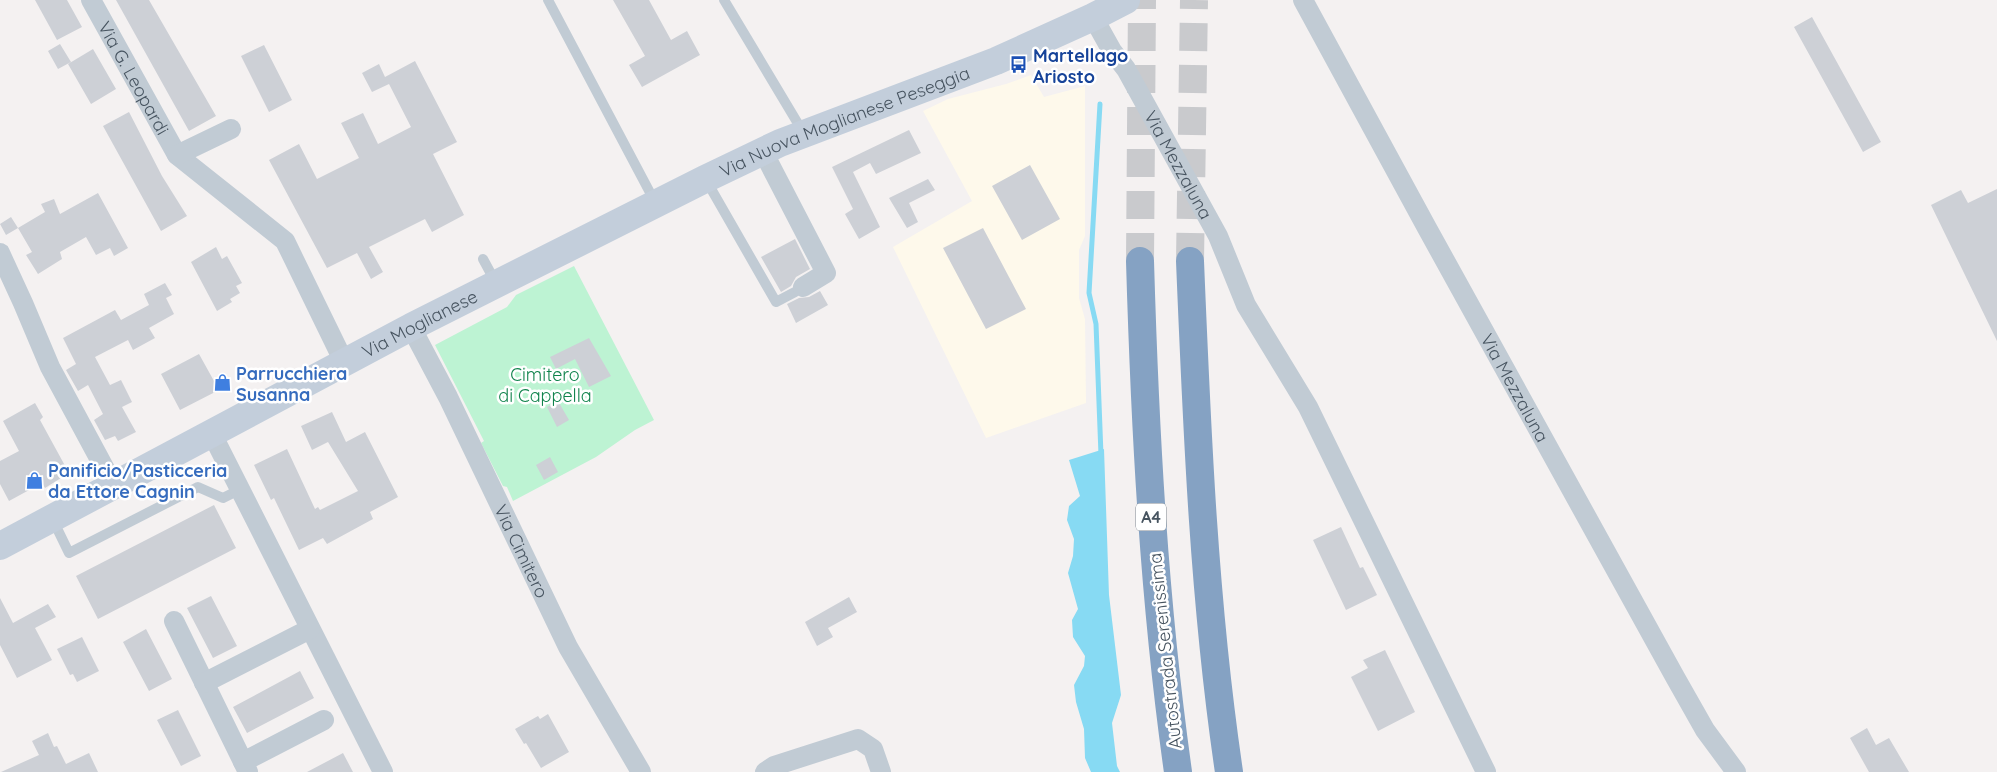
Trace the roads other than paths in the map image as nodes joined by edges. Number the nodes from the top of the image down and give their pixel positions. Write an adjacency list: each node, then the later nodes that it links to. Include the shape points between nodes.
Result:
1 (92, 0): 10 (street, Via G. Leopardi)
2 (548, 0): 12 (lane)
3 (724, 0): 8 (lane)
4 (1126, 0): 6 (main road, Via Nuova Moglianese Peseggia)
5 (1304, 0): 39 (street, Via Mezzaluna, via 1675,678 1705,730)
6 (1093, 17): 8 (main road, Via Nuova Moglianese Peseggia, via 996,61); 38 (street, Via Mezzaluna, via 1126,69 1218,236 1246,305 1308,408)
7 (231, 129): 10 (street, Via G. Leopardi)
8 (804, 134): 9 (main road, Via Nuova Moglianese Peseggia)
9 (764, 151): 11 (main road, Via Nuova Moglianese Peseggia); 19 (street, via 826,273)
10 (178, 155): 21 (street, Via G. Leopardi, via 285,241)
11 (705, 179): 12 (main road, Via Nuova Moglianese Peseggia); 19 (lane, via 776,302)
12 (656, 204): 13 (main road, Via Nuova Moglianese Peseggia)
13 (567, 248): 18 (main road, Via Moglianese)
14 (0, 253): 23 (street, via 50,367)
15 (483, 259): 18 (lane)
16 (1140, 261): 36 (highway, Autostrada Serenissima / A4, via 1143,380 1155,572)
17 (1190, 261): 37 (highway, via 1207,573)
18 (496, 283): 20 (main road, Via Moglianese)
19 (799, 290)
20 (411, 327): 21 (main road, Via Moglianese); 33 (street, Via Cimitero, via 568,648)
21 (344, 362): 22 (main road, Via Moglianese)
22 (210, 432): 23 (main road, Via Moglianese); 24 (street)
23 (113, 484): 25 (main road, Via Moglianese)
24 (239, 490): 25 (lane, via 222,498 198,487 70,553); 28 (street)
25 (52, 517): 26 (main road, Via Moglianese)
26 (0, 546)
27 (174, 621): 29 (street)
28 (310, 629): 29 (street); 32 (street)
29 (204, 683): 31 (street)
30 (324, 720): 31 (street)
31 (246, 767)
32 (383, 772)
33 (641, 772)
34 (765, 772): 35 (street, via 774,766 858,738 873,749)
35 (881, 772)
36 (1178, 772)
37 (1229, 772)
38 (1486, 772)
39 (1736, 772)

